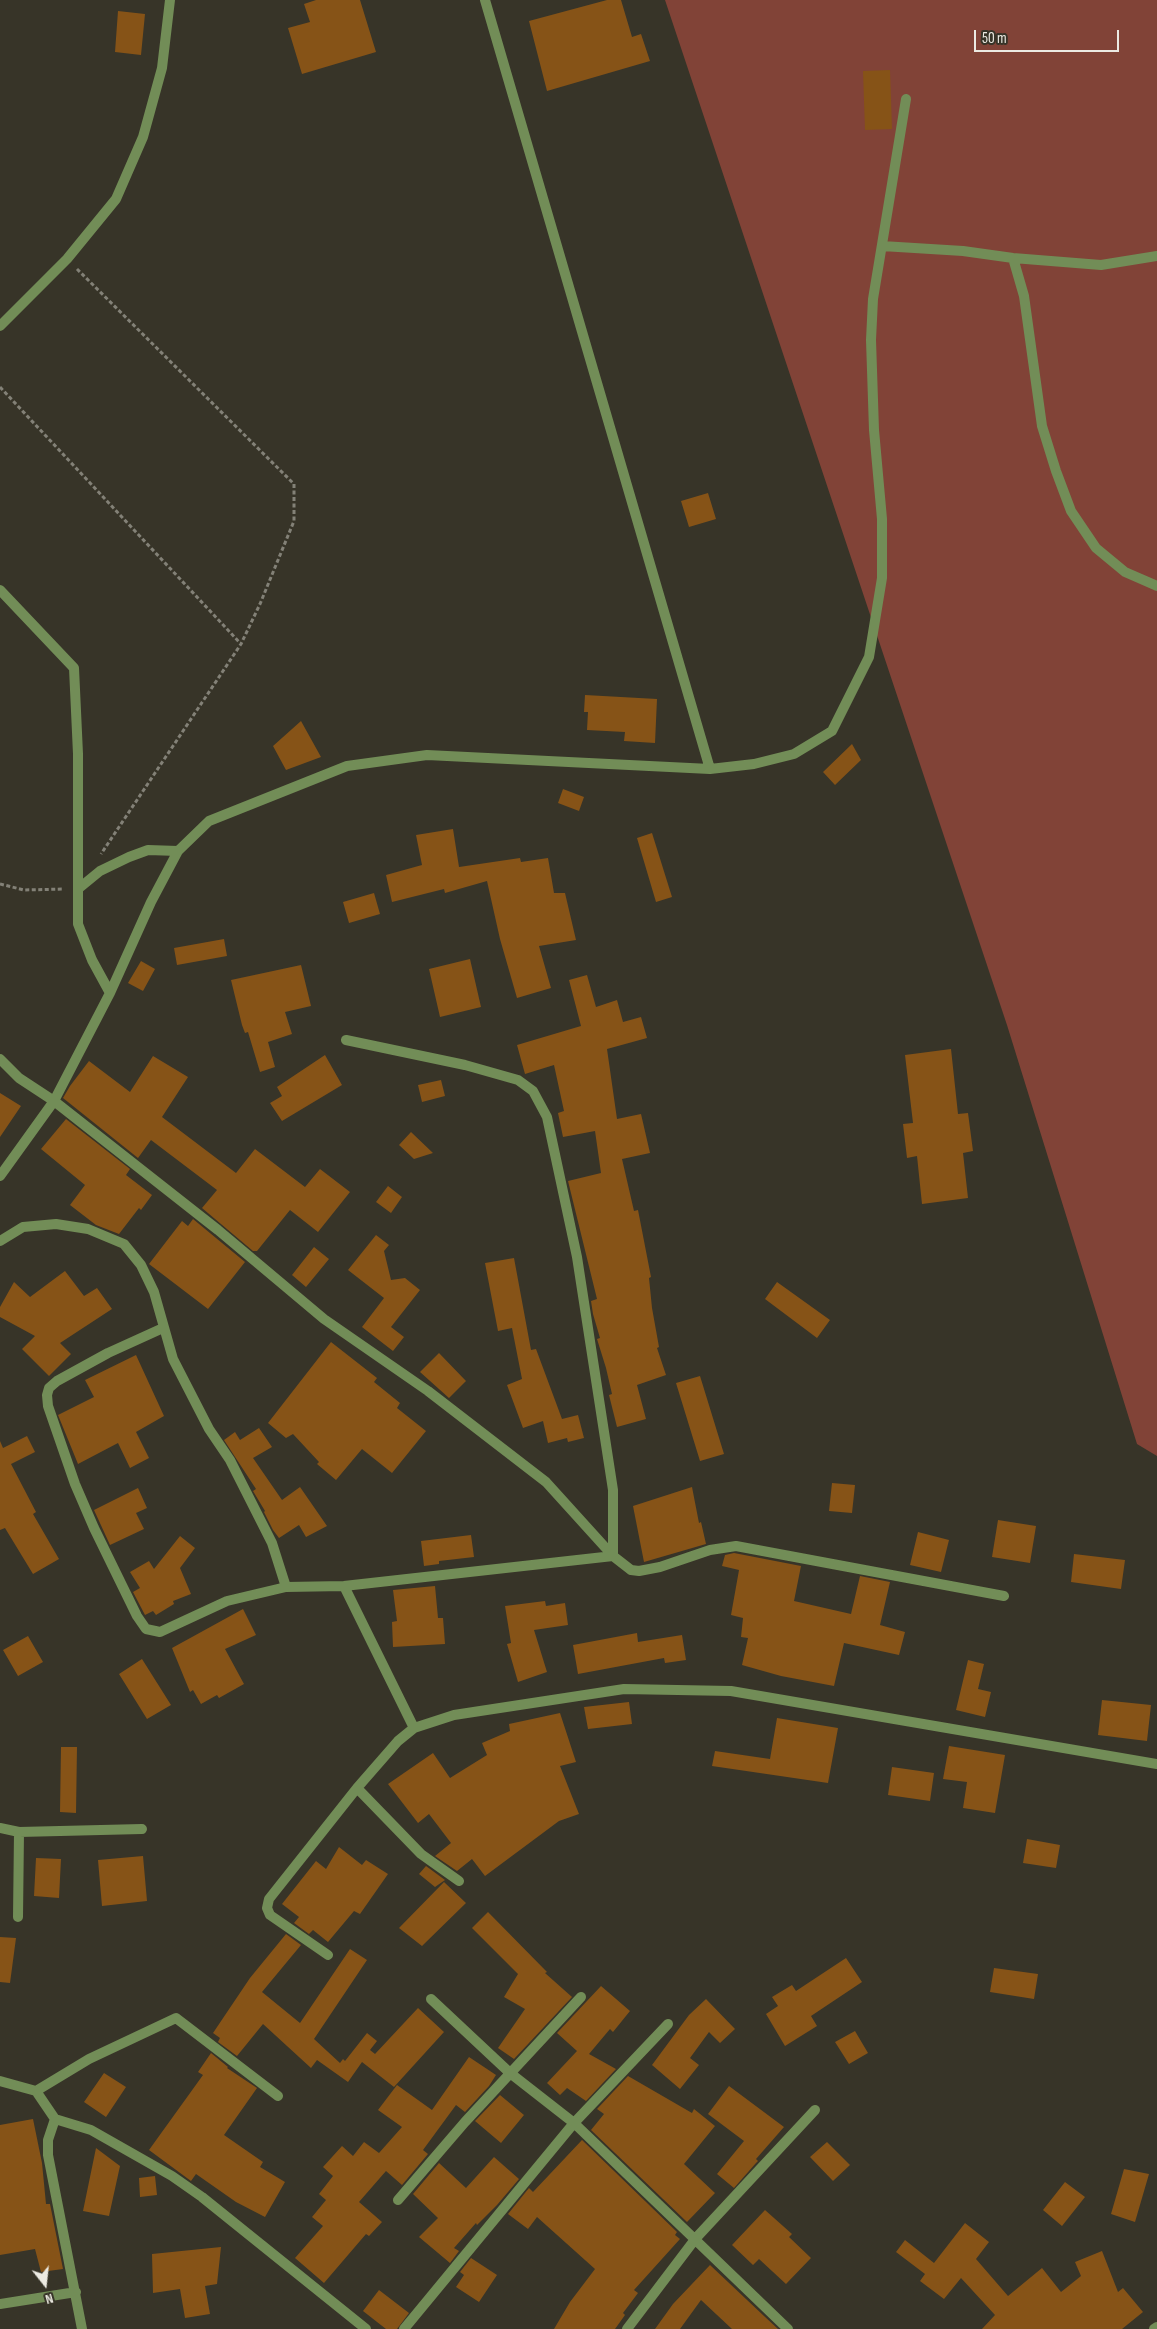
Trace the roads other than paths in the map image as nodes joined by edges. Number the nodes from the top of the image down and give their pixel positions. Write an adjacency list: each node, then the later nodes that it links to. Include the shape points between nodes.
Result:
1 (170, 0): 7 (street, via 162,68 142,137 116,199 67,259)
2 (485, 0): 10 (street)
3 (906, 99): 4 (street)
4 (882, 246): 6 (street); 10 (street, via 873,299 871,340 874,430 882,519 882,578 869,657 832,731 794,754 754,764)
5 (1157, 256): 6 (street, via 1101,265)
6 (1013, 258): 8 (street, via 1024,296 1042,426 1072,511 1096,548 1125,572)
7 (0, 326)
8 (1157, 586)
9 (0, 590): 12 (street, via 74,668)
10 (710, 769): 11 (street, via 427,755 347,766 209,821)
11 (178, 851): 12 (street, via 148,850 100,871); 13 (street)
12 (78, 889): 13 (street, via 78,924)
13 (110, 993): 16 (street)
14 (346, 1040): 20 (street, via 466,1065 518,1080 533,1090 547,1117 577,1257 613,1490)
15 (0, 1059): 16 (street, via 19,1078)
16 (54, 1101): 17 (street); 20 (street, via 218,1230 324,1319 428,1391 546,1482)
17 (2, 1171)
18 (0, 1241): 19 (street, via 23,1227 56,1224 88,1229 124,1244 141,1265 154,1292)
19 (163, 1328): 22 (street, via 173,1359 272,1543); 22 (street, via 108,1353 49,1388 48,1406 94,1528 146,1629 160,1632 227,1600)
20 (613, 1556): 21 (street); 23 (street, via 631,1570 639,1571 710,1550 736,1546)
21 (344, 1586): 22 (street); 24 (street)
22 (286, 1587)
23 (1004, 1596)
24 (414, 1728): 25 (street, via 454,1715 624,1689 731,1691); 26 (street, via 398,1741)
25 (1157, 1764)
26 (358, 1788): 30 (street, via 421,1854); 32 (street, via 269,1899 267,1908 270,1915)
27 (0, 1828): 29 (street)
28 (142, 1828): 29 (street)
29 (20, 1832): 31 (street)
30 (459, 1881)
31 (18, 1917)
32 (328, 1955)
33 (581, 1997): 36 (street)
34 (432, 1999): 36 (street)
35 (668, 2024): 42 (street)
36 (510, 2073): 42 (street); 43 (street)
37 (0, 2081): 38 (street)
38 (36, 2092): 39 (street, via 89,2059 176,2018); 41 (street)
39 (278, 2096)
40 (815, 2110): 44 (street)
41 (56, 2119): 45 (street, via 48,2140 48,2156); 48 (street, via 91,2130 172,2176)
42 (574, 2123): 44 (street); 49 (street)
43 (398, 2200)
44 (696, 2238): 50 (street); 51 (street)
45 (76, 2292): 46 (street); 47 (street)
46 (0, 2304)
47 (82, 2329)
48 (366, 2329)
49 (404, 2329)
50 (627, 2329)
51 (788, 2329)

